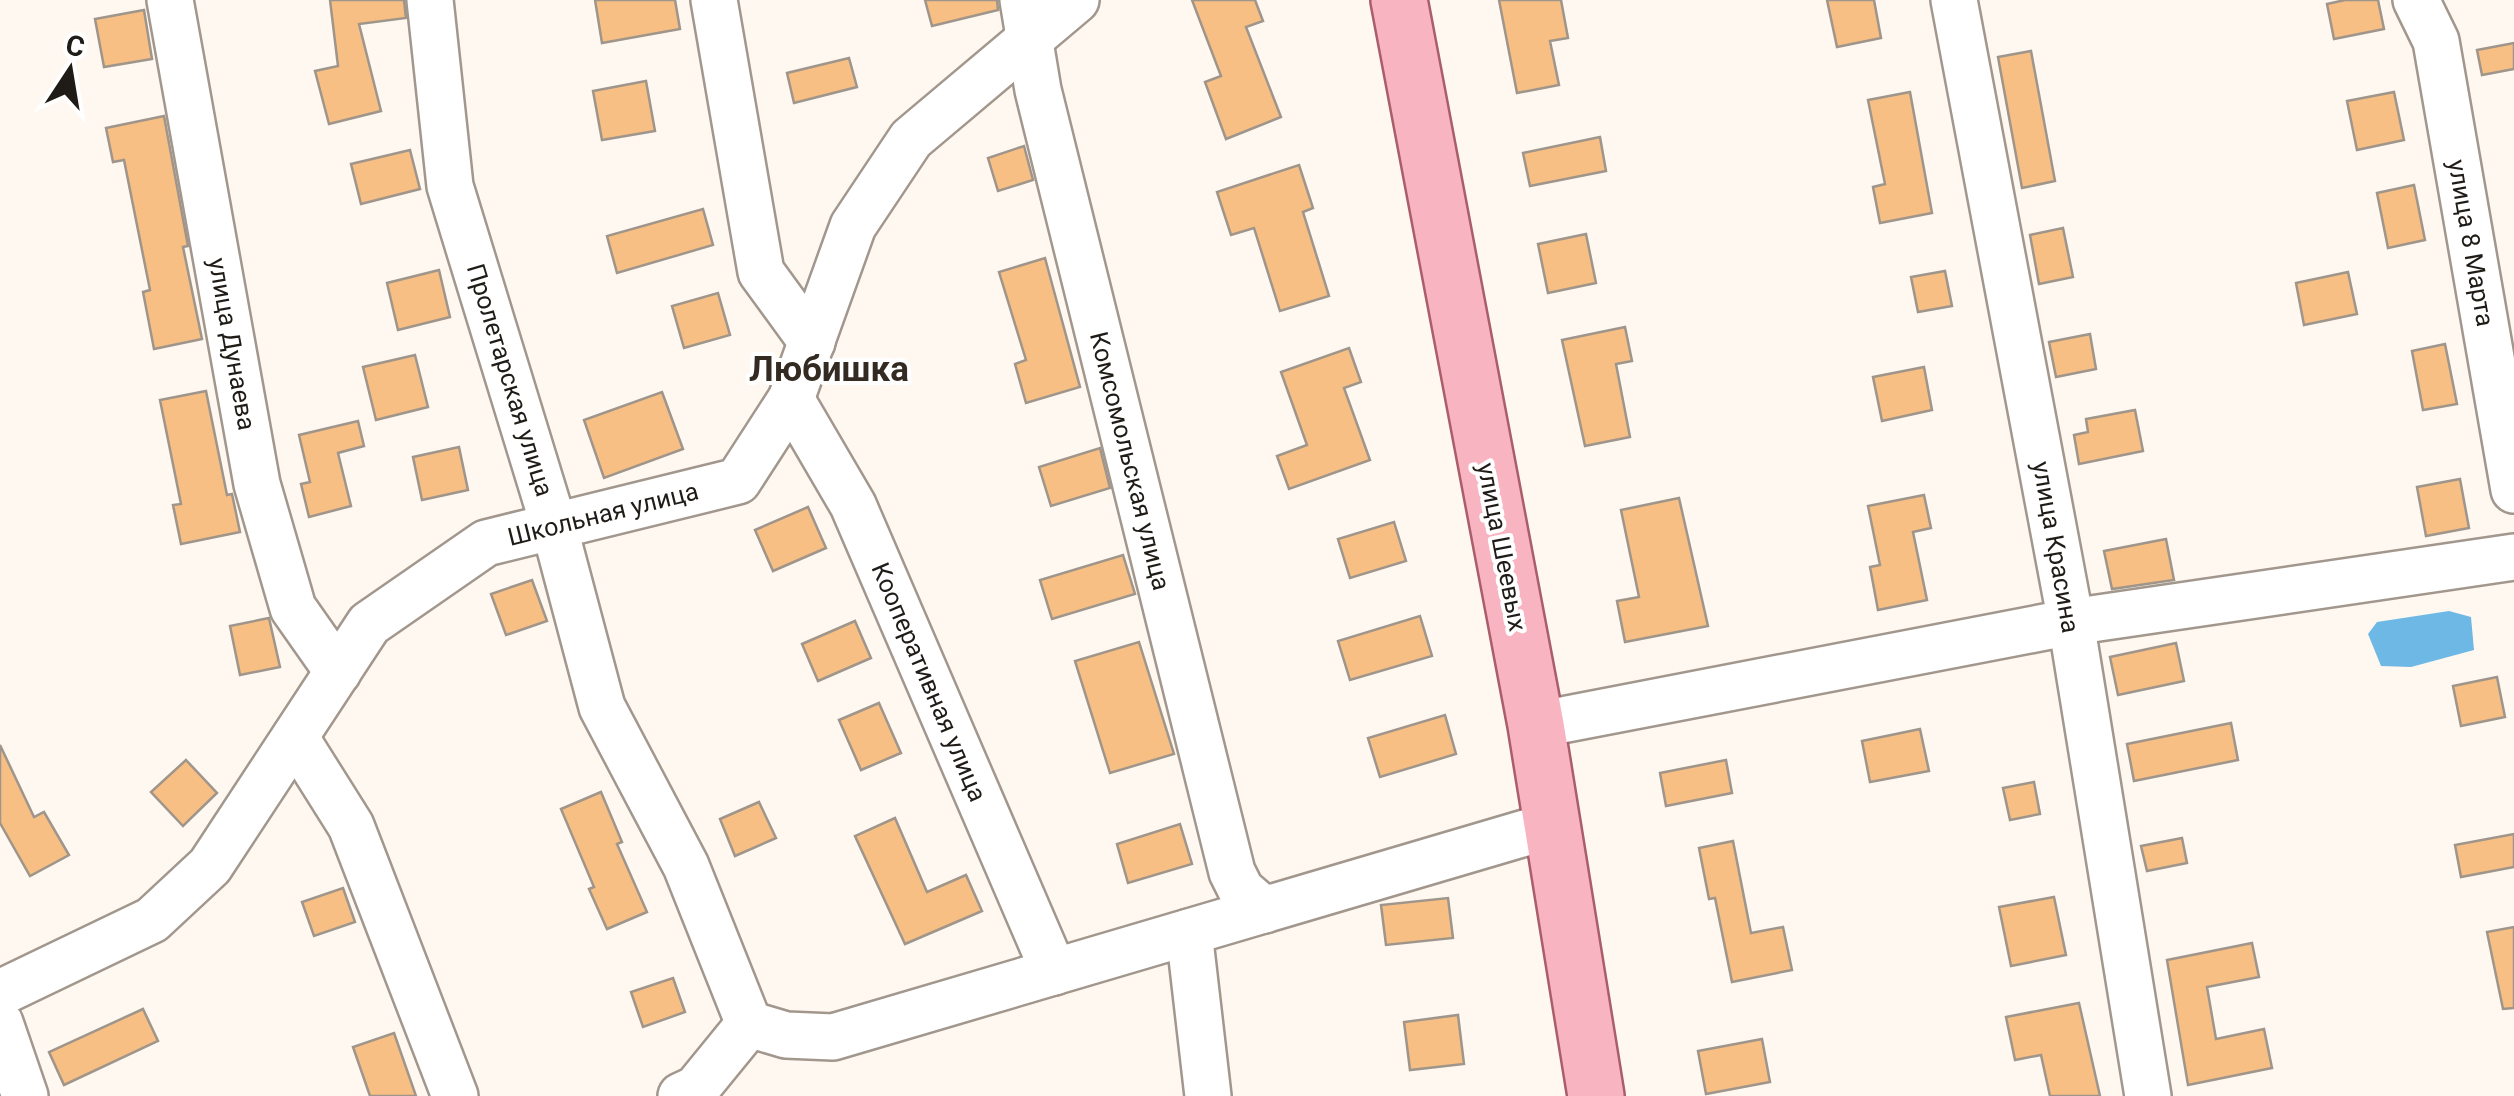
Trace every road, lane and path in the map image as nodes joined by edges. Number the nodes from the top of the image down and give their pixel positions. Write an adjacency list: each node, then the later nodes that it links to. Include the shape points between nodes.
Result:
1 (170, 0): 15 (street, улица Дунаева, via 257,484 292,608)
2 (430, 0): 12 (street, Пролетарская улица, via 450,186)
3 (714, 0): 9 (street, via 761,272)
4 (1076, 0): 8 (street, Школьная улица)
5 (1399, 0): 16 (main road, улица Шеевых)
6 (1954, 0): 14 (street, улица Красина)
7 (2416, 0): 11 (street, улица 8 Марта, via 2436,42)
8 (1027, 19): 9 (street, Школьная улица, via 911,139 852,226); 19 (street, Комсомольская улица, via 1038,90 1232,872)
9 (812, 342): 10 (street, Школьная улица)
10 (791, 399): 12 (street, Школьная улица, via 738,481); 21 (street, Кооперативная улица, via 852,505)
11 (2514, 490)
12 (554, 526): 15 (street, Школьная улица, via 486,543 370,624); 24 (street, Пролетарская улица, via 602,707 686,866)
13 (2514, 557): 14 (street)
14 (2071, 622): 16 (street); 30 (street, улица Красина)
15 (338, 672): 17 (street, Школьная улица)
16 (1536, 725): 18 (main road, улица Шеевых)
17 (295, 737): 22 (street, Школьная улица, via 210,866 152,920); 26 (street, via 351,826)
18 (1552, 826): 19 (street); 29 (main road, улица Шеевых)
19 (1264, 910): 20 (street)
20 (1189, 932): 21 (street); 28 (street)
21 (1054, 972): 24 (street, via 832,1037 786,1036)
22 (0, 993)
23 (0, 1023): 25 (street)
24 (749, 1024): 27 (street, via 696,1089)
25 (25, 1096)
26 (455, 1096)
27 (681, 1096)
28 (1208, 1096)
29 (1596, 1096)
30 (2148, 1096)

